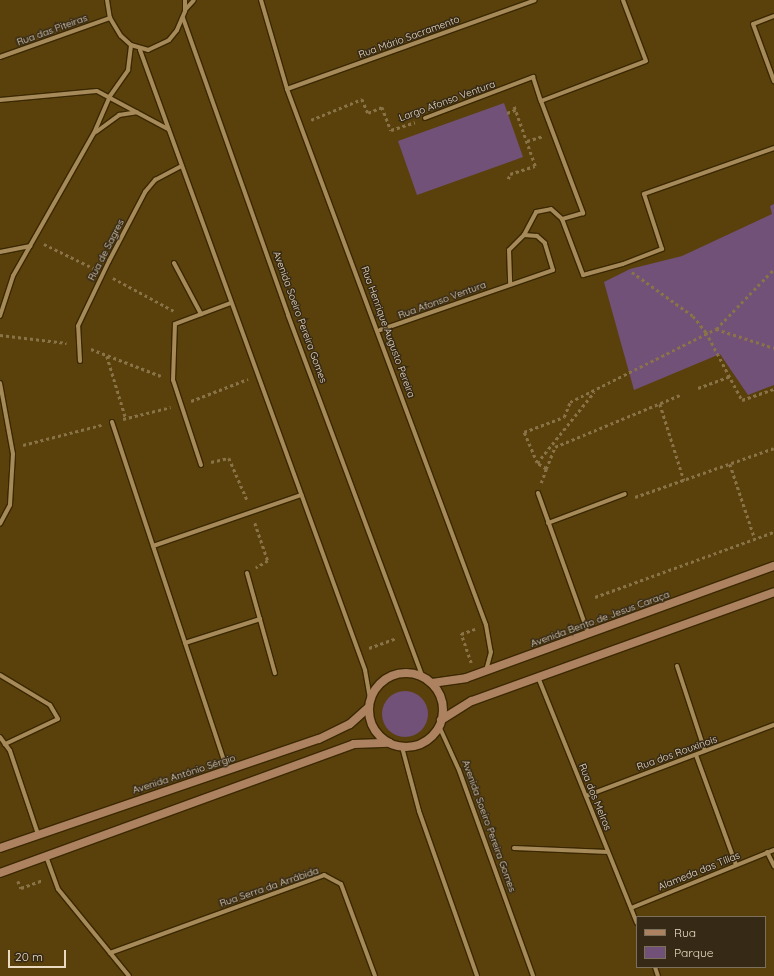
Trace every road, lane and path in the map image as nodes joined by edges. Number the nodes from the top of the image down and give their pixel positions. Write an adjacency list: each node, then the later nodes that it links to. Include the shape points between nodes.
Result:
1 (107, 0): 9 (street)
2 (185, 0): 7 (street)
3 (194, 0): 7 (street)
4 (261, 0): 15 (street, Rua Henrique Augusto Pereira)
5 (535, 0): 15 (street, Rua Mário Sacramento)
6 (623, 0): 18 (street, via 646,61)
7 (185, 11): 10 (street)
8 (774, 16): 14 (street, via 753,24)
9 (110, 18): 11 (street); 13 (street, Rua das Piteiras)
10 (183, 18): 12 (street, via 169,40 157,48); 81 (street, Avenida Soeiro Pereira Gomes, via 194,58)
11 (131, 45): 12 (street); 16 (street, via 128,70)
12 (140, 50): 25 (street)
13 (0, 57)
14 (774, 81)
15 (287, 89): 24 (street, Rua Henrique Augusto Pereira)
16 (110, 96): 17 (street, via 82,90); 21 (street); 26 (street)
17 (0, 100)
18 (541, 101): 23 (street, Largo Afonso Ventura, via 533,78); 32 (street, Largo Afonso Ventura, via 584,213)
19 (513, 104): 20 (path)
20 (515, 110): 22 (path); 28 (path)
21 (137, 112): 25 (street); 26 (street, via 119,116)
22 (507, 113)
23 (424, 118): 24 (path, Largo Afonso Ventura, via 391,130 382,107 368,113 362,99)
24 (301, 124): 44 (street, Rua Henrique Augusto Pereira)
25 (168, 129): 30 (street)
26 (94, 134): 34 (street)
27 (540, 137): 28 (path)
28 (527, 141): 31 (path, via 535,166 510,174)
29 (774, 148): 37 (street, via 644,194 662,249)
30 (181, 166): 40 (street); 48 (street, Rua de Sagres, via 155,180 145,192 109,261 78,326)
31 (508, 179)
32 (562, 219): 33 (street, via 551,209 536,212); 37 (street, via 583,275)
33 (524, 235): 39 (street, via 509,250); 39 (street, Rua Afonso Ventura, via 537,236 545,243 553,270)
34 (30, 246): 35 (street); 42 (street, via 13,276)
35 (0, 252)
36 (174, 263): 41 (street)
37 (623, 264): 45 (path, via 672,298)
38 (774, 269): 43 (path)
39 (510, 284): 44 (street, Rua Afonso Ventura)
40 (231, 303): 41 (street); 49 (street)
41 (202, 314): 57 (street, via 176,324 174,380)
42 (0, 316)
43 (716, 328): 45 (path); 46 (path)
44 (380, 330): 80 (street, Rua Henrique Augusto Pereira)
45 (706, 332): 50 (path); 54 (path)
46 (774, 348)
47 (107, 355): 58 (path)
48 (80, 361)
49 (258, 375): 57 (path); 69 (street)
50 (729, 377): 52 (path); 53 (path, via 742,400)
51 (0, 383): 60 (street)
52 (698, 388)
53 (774, 389)
54 (594, 391): 62 (path); 62 (path, via 570,402 564,417 524,432)
55 (680, 396): 56 (path)
56 (660, 404): 65 (path, via 555,447); 66 (path)
57 (181, 405): 58 (path); 64 (street)
58 (126, 419): 59 (path)
59 (112, 422): 60 (path); 74 (street)
60 (12, 448): 71 (street, via 10,506)
61 (774, 448): 63 (path)
62 (537, 463): 65 (path)
63 (730, 464): 66 (path); 73 (path)
64 (201, 465)
65 (546, 469): 67 (path)
66 (684, 480): 68 (path, via 637,497)
67 (538, 493): 70 (street)
68 (625, 494): 70 (street)
69 (301, 495): 74 (street); 84 (street)
70 (548, 523): 82 (street)
71 (0, 524)
72 (774, 532): 73 (path)
73 (755, 539): 78 (path)
74 (152, 546): 83 (street)
75 (774, 566): 82 (main road, Avenida Bento de Jesus Caraça)
76 (247, 574): 79 (street)
77 (774, 592): 91 (main road)
78 (595, 597)
79 (260, 619): 83 (street); 87 (street)
80 (486, 625): 86 (street, Rua Henrique Augusto Pereira, via 492,644); 89 (path, via 461,634)
81 (404, 634): 84 (path); 90 (street, Avenida Soeiro Pereira Gomes)
82 (589, 634): 86 (main road, Avenida Bento de Jesus Caraça)
83 (185, 643): 103 (street)
84 (358, 652): 93 (street)
85 (677, 666): 101 (street)
86 (485, 671): 89 (main road, Avenida Bento de Jesus Caraça)
87 (275, 673)
88 (0, 675): 99 (street, via 50,705 58,719)
89 (475, 675): 92 (main road, Avenida Bento de Jesus Caraça)
90 (422, 676): 92 (main road); 93 (main road, via 398,673 376,686)
91 (538, 677): 95 (main road, via 472,701); 104 (street, Rua dos Melros)
92 (432, 683): 95 (main road, Avenida Soeiro Pereira Gomes, via 443,707)
93 (370, 698): 94 (main road)
94 (368, 708): 98 (main road, via 378,734); 103 (main road, Avenida António Sérgio, via 350,724 319,739)
95 (440, 723): 100 (main road, via 425,742); 121 (street, Avenida Soeiro Pereira Gomes)
96 (774, 725): 101 (street, Rua dos Rouxinois)
97 (0, 737): 99 (street)
98 (389, 743): 100 (main road); 111 (main road, via 354,744)
99 (5, 744): 105 (street)
100 (402, 747): 120 (street, via 419,811)
101 (705, 751): 102 (street, Rua dos Rouxinois)
102 (696, 754): 104 (street, Rua dos Rouxinois); 112 (street)
103 (228, 771): 105 (main road, Avenida António Sérgio)
104 (586, 796): 109 (street, Rua dos Melros)
105 (38, 834): 106 (main road, Avenida António Sérgio)
106 (0, 848)
107 (514, 848): 109 (street)
108 (774, 850): 110 (street, Alameda das Tílias)
109 (608, 852): 115 (street, Rua dos Melros)
110 (767, 852): 112 (street, Alameda das Tílias); 113 (street)
111 (46, 856): 114 (main road); 117 (street, via 58,889)
112 (736, 865): 115 (street, Alameda das Tílias)
113 (774, 866)
114 (0, 873)
115 (631, 908): 116 (street, Rua dos Melros)
116 (636, 920)
117 (110, 953): 118 (street); 119 (street, Rua Serra da Arrábida, via 324,875 340,884)
118 (129, 976)
119 (375, 976)
120 (477, 976)
121 (533, 976)

